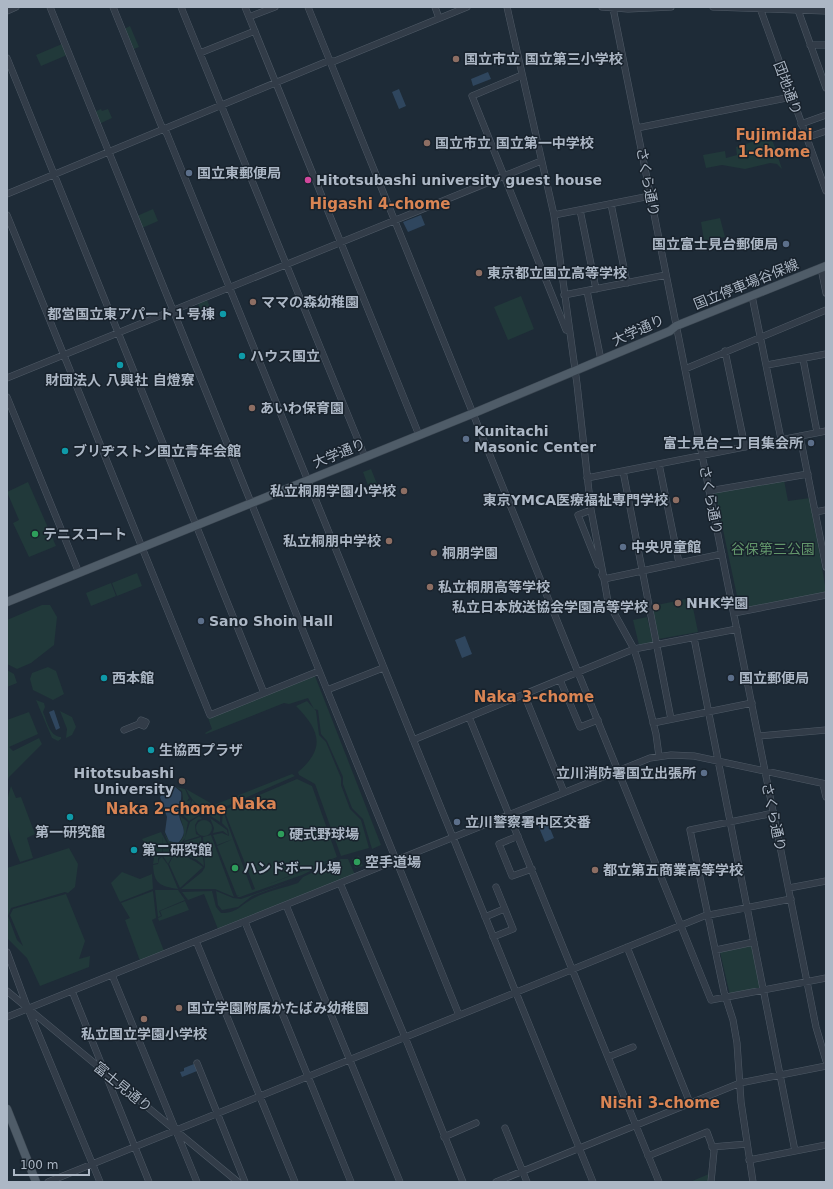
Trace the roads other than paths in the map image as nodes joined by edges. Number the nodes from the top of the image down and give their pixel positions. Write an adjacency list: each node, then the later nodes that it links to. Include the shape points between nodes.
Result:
1 (16, 7): 17 (street)
2 (50, 7): 39 (street)
3 (113, 7): 36 (street)
4 (181, 7): 25 (street)
5 (245, 7): 20 (street)
6 (275, 7): 20 (street)
7 (308, 7): 27 (street)
8 (435, 7): 21 (street)
9 (467, 7): 21 (street)
10 (507, 7): 28 (street)
11 (602, 7): 14 (street)
12 (671, 7): 15 (street)
13 (713, 7): 16 (street)
14 (613, 8): 15 (street); 35 (street, さくら通り)
15 (636, 8)
16 (763, 8): 18 (street); 31 (street, 団地通り)
17 (7, 10)
18 (798, 10): 19 (street); 23 (street)
19 (826, 11)
20 (249, 17): 22 (street)
21 (439, 18): 27 (street)
22 (255, 31): 25 (street); 29 (street)
23 (810, 44): 24 (street); 30 (street)
24 (826, 45)
25 (200, 53): 32 (street)
26 (7, 58): 41 (street)
27 (331, 61): 29 (street); 50 (street)
28 (522, 75): 40 (street); 42 (street, via 472,96)
29 (275, 82): 32 (street); 51 (street)
30 (826, 88)
31 (791, 97): 34 (street, 団地通り); 35 (street)
32 (221, 104): 36 (street); 52 (street)
33 (826, 115): 34 (street)
34 (801, 124): 38 (street, 団地通り)
35 (637, 128): 45 (street, さくら通り)
36 (164, 130): 39 (street); 56 (street)
37 (826, 131): 38 (street)
38 (806, 138): 43 (street, 団地通り)
39 (109, 152): 41 (street); 63 (street)
40 (541, 161): 42 (street); 49 (street)
41 (54, 175): 44 (street); 65 (street)
42 (504, 176): 50 (street); 67 (street)
43 (826, 191)
44 (7, 194)
45 (650, 196): 46 (street); 54 (street, さくら通り)
46 (611, 204): 47 (street); 55 (street)
47 (580, 210): 49 (street); 57 (street)
48 (7, 215): 70 (street)
49 (554, 215): 60 (street)
50 (395, 220): 51 (street); 78 (street)
51 (341, 243): 52 (street); 80 (street)
52 (286, 265): 56 (street); 85 (street)
53 (824, 267): 59 (street); 61 (main road, 国立停車場谷保線)
54 (666, 275): 55 (street); 64 (street, さくら通り)
55 (627, 283): 57 (street)
56 (229, 287): 63 (street); 90 (street)
57 (596, 289): 58 (street)
58 (587, 291): 60 (street); 71 (street)
59 (826, 293)
60 (564, 295): 67 (street)
61 (752, 296): 64 (main road, 国立停車場谷保線); 66 (street)
62 (826, 310): 66 (street)
63 (173, 311): 65 (street); 93 (street)
64 (676, 326): 71 (main road, 大学通り, via 670,331); 75 (street, さくら通り)
65 (118, 333): 70 (street); 97 (street)
66 (761, 336): 68 (street); 73 (street)
67 (569, 337): 74 (street)
68 (725, 351): 75 (street); 84 (street)
69 (826, 354): 72 (street)
70 (64, 355): 76 (street); 98 (street)
71 (600, 358): 74 (main road, 大学通り)
72 (803, 359): 73 (street); 81 (street)
73 (767, 365): 83 (street)
74 (574, 369): 78 (main road, 大学通り); 91 (street)
75 (685, 369): 86 (street, さくら通り)
76 (7, 378)
77 (7, 397): 102 (street)
78 (473, 411): 80 (main road, 大学通り); 115 (street)
79 (826, 430): 81 (street)
80 (418, 432): 85 (main road, 大学通り)
81 (817, 432): 82 (street)
82 (800, 436): 83 (street); 89 (street)
83 (781, 439): 84 (street)
84 (745, 447): 86 (street)
85 (364, 455): 90 (main road, 大学通り)
86 (702, 455): 87 (street); 92 (street, さくら通り)
87 (659, 464): 88 (street); 100 (street)
88 (623, 471): 91 (street); 103 (street)
89 (808, 474): 92 (street); 96 (street)
90 (307, 478): 93 (main road, 大学通り); 113 (street)
91 (587, 478): 94 (street)
92 (709, 491): 99 (street, さくら通り)
93 (251, 501): 97 (main road, 大学通り); 114 (street)
94 (591, 510): 104 (street); 104 (street, via 578,515)
95 (826, 510): 96 (street)
96 (815, 512): 101 (street)
97 (196, 523): 98 (main road, 大学通り); 118 (street)
98 (141, 545): 102 (main road, 大学通り); 118 (street, via 210,716)
99 (722, 554): 100 (street); 108 (street, さくら通り)
100 (679, 563): 103 (street)
101 (826, 567)
102 (78, 571): 106 (main road, 大学通り); 107 (main road, 大学通り)
103 (642, 571): 104 (street); 111 (street)
104 (604, 579): 112 (street, via 608,602)
105 (826, 595): 108 (street)
106 (7, 597)
107 (7, 602)
108 (734, 612): 109 (street, さくら通り)
109 (737, 629): 110 (street); 120 (street, さくら通り)
110 (694, 638): 111 (street); 121 (street)
111 (657, 645): 112 (street); 124 (street)
112 (634, 649): 115 (street); 128 (street)
113 (384, 668): 117 (street); 133 (street)
114 (319, 671): 117 (street); 118 (street)
115 (579, 672): 116 (street); 126 (street)
116 (560, 680): 119 (street); 126 (street, via 580,727)
117 (327, 690): 146 (street)
118 (264, 693)
119 (524, 694): 123 (street); 139 (street)
120 (752, 703): 121 (street); 132 (street, さくら通り)
121 (709, 712): 124 (street); 135 (street)
122 (139, 713): 127 (street)
123 (470, 717): 133 (street); 142 (street)
124 (671, 719): 128 (street)
125 (152, 720): 127 (street)
126 (598, 720): 136 (street)
127 (142, 723): 129 (street); 131 (street)
128 (654, 723): 134 (street)
129 (124, 730)
130 (826, 730): 132 (street)
131 (146, 734)
132 (758, 736): 137 (street, さくら通り)
133 (413, 740): 144 (street)
134 (659, 756): 135 (street, via 682,755); 136 (street)
135 (718, 762): 137 (street); 143 (street)
136 (618, 770): 139 (street); 159 (street)
137 (764, 771): 138 (street); 141 (street, さくら通り)
138 (825, 784): 140 (street)
139 (564, 792): 142 (street)
140 (826, 797)
141 (774, 813): 143 (street); 151 (street, さくら通り)
142 (510, 814): 144 (street); 145 (street)
143 (730, 822): 154 (street); 156 (street, via 690,830)
144 (452, 836): 146 (street); 157 (street)
145 (518, 836): 147 (street); 147 (street, via 499,844 512,876)
146 (396, 859): 149 (street); 176 (street)
147 (532, 868): 166 (street)
148 (826, 881): 151 (street)
149 (340, 883): 153 (street); 178 (street)
150 (496, 887): 155 (street)
151 (789, 888): 152 (street, さくら通り)
152 (791, 900): 154 (street); 169 (street, さくら通り)
153 (286, 905): 158 (street); 181 (street)
154 (747, 908): 156 (street); 162 (street)
155 (504, 909): 157 (street); 160 (street, via 513,930)
156 (709, 915): 159 (street); 164 (street)
157 (484, 917): 160 (street)
158 (245, 922): 161 (street); 187 (street)
159 (681, 925): 163 (street); 174 (street, via 711,1000)
160 (493, 937): 173 (street)
161 (196, 942): 167 (street); 189 (street)
162 (754, 942): 164 (street); 170 (street)
163 (627, 947): 166 (street); 190 (street)
164 (716, 950): 174 (street)
165 (7, 952): 175 (street)
166 (572, 969): 173 (street); 180 (street)
167 (112, 975): 172 (street); 196 (street)
168 (826, 978): 169 (street)
169 (807, 982): 170 (street); 182 (street, さくら通り)
170 (763, 990): 174 (street); 186 (street)
171 (7, 991): 175 (street, 富士見通り)
172 (72, 991): 175 (street); 185 (street)
173 (516, 992): 176 (street); 202 (street)
174 (727, 996): 188 (street)
175 (28, 1009): 177 (street); 185 (street, 富士見通り); 206 (street)
176 (459, 1015): 178 (street)
177 (7, 1017)
178 (405, 1037): 181 (street); 197 (street)
179 (633, 1047): 180 (street)
180 (608, 1057): 194 (street)
181 (350, 1059): 187 (street); 217 (street)
182 (826, 1061)
183 (197, 1063): 192 (street)
184 (826, 1066): 186 (street)
185 (105, 1072): 196 (street, 富士見通り); 200 (street)
186 (780, 1075): 188 (street); 203 (street)
187 (308, 1076): 189 (street); 216 (street)
188 (740, 1083): 190 (street); 198 (street)
189 (260, 1096): 192 (street); 215 (street)
190 (690, 1103): 194 (street)
191 (7, 1109): 208 (main road)
192 (218, 1113): 196 (street); 214 (street)
193 (476, 1123): 197 (street)
194 (636, 1125): 202 (street); 204 (street)
195 (504, 1128): 207 (street)
196 (176, 1130): 200 (street); 212 (street); 213 (street, 富士見通り)
197 (444, 1137): 218 (street)
198 (747, 1144): 201 (street); 205 (street)
199 (826, 1145): 203 (street)
200 (134, 1147): 206 (street); 211 (street)
201 (712, 1147): 204 (street, via 707,1132); 223 (street, via 714,1151)
202 (579, 1148): 207 (street); 221 (street)
203 (795, 1151): 205 (street)
204 (648, 1156): 222 (street)
205 (749, 1160): 224 (street)
206 (92, 1164): 209 (street); 210 (street)
207 (523, 1171): 219 (street); 220 (street)
208 (36, 1182)
209 (48, 1182)
210 (100, 1182)
211 (149, 1182)
212 (197, 1182)
213 (238, 1182)
214 (245, 1182)
215 (295, 1182)
216 (351, 1182)
217 (400, 1182)
218 (463, 1182)
219 (496, 1182)
220 (527, 1182)
221 (593, 1182)
222 (659, 1182)
223 (711, 1182)
224 (753, 1182)

